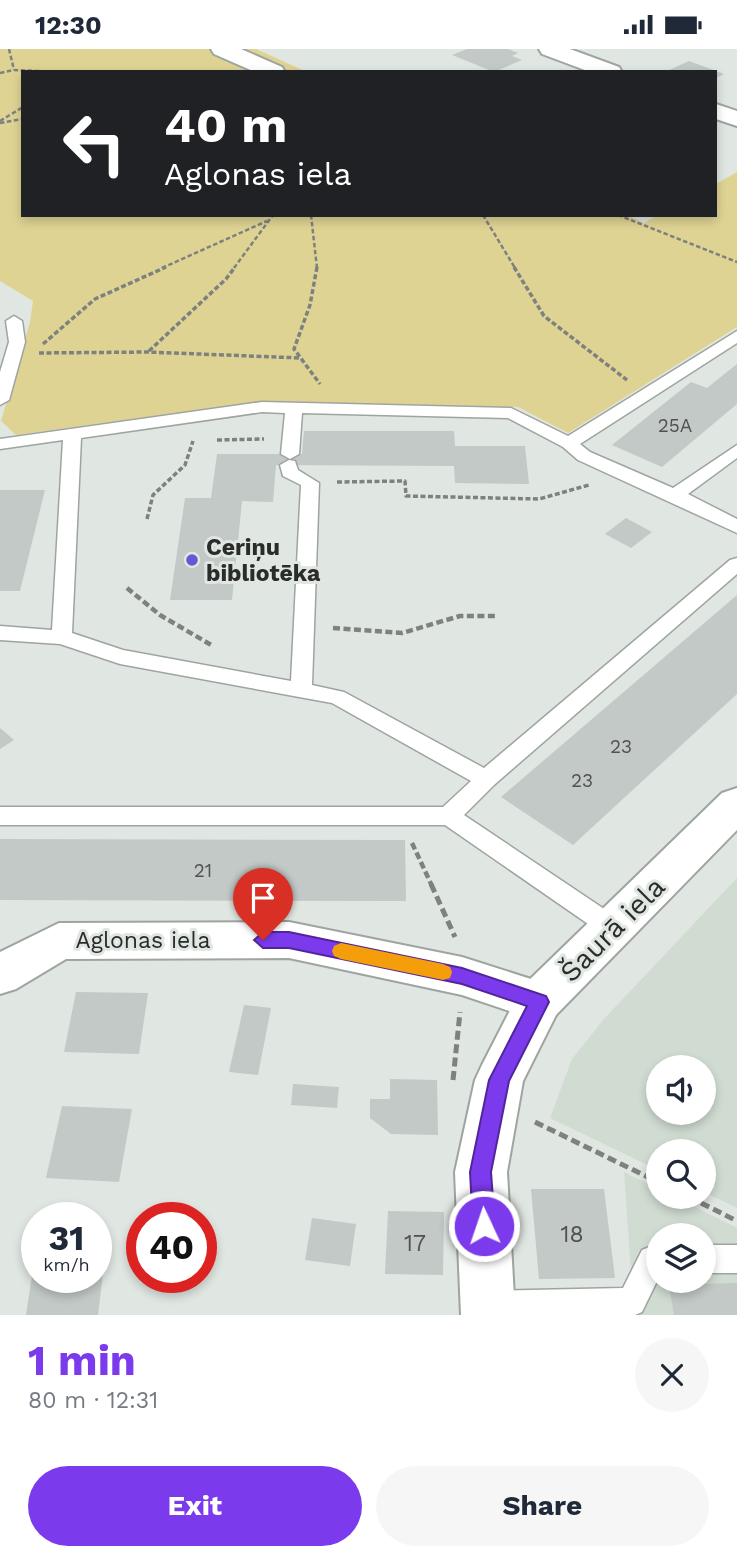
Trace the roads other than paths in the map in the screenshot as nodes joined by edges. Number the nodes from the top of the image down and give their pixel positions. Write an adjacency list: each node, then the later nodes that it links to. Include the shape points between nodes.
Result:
1 (222, 49): 3 (street)
2 (550, 49): 4 (street)
3 (269, 70)
4 (606, 70)
5 (717, 111): 6 (street)
6 (737, 119)
7 (14, 321): 9 (lane, via 17,342)
8 (737, 336): 12 (lane)
9 (0, 400)
10 (294, 407): 11 (lane, via 262,407); 12 (lane, via 511,414); 20 (lane, via 289,472 310,483)
11 (72, 433): 13 (lane); 19 (lane)
12 (569, 443): 15 (lane, via 623,476)
13 (0, 444)
14 (737, 450): 15 (lane)
15 (675, 495): 16 (lane)
16 (737, 527)
17 (737, 564): 21 (lane)
18 (0, 633): 19 (lane)
19 (62, 637): 20 (lane, via 120,657)
20 (301, 690): 21 (lane, via 337,697)
21 (486, 779): 23 (lane)
22 (737, 804): 25 (street, Šaurā iela)
23 (449, 815): 24 (lane); 25 (lane)
24 (0, 816)
25 (613, 928): 27 (street, Šaurā iela)
26 (1, 978): 27 (street, Aglonas iela, via 59,941 289,940 462,976)
27 (539, 1002): 31 (street, Šaurā iela, via 499,1080 481,1172)
28 (716, 1259): 29 (lane)
29 (737, 1259)
30 (646, 1272): 31 (lane, via 631,1302)
31 (488, 1311)

